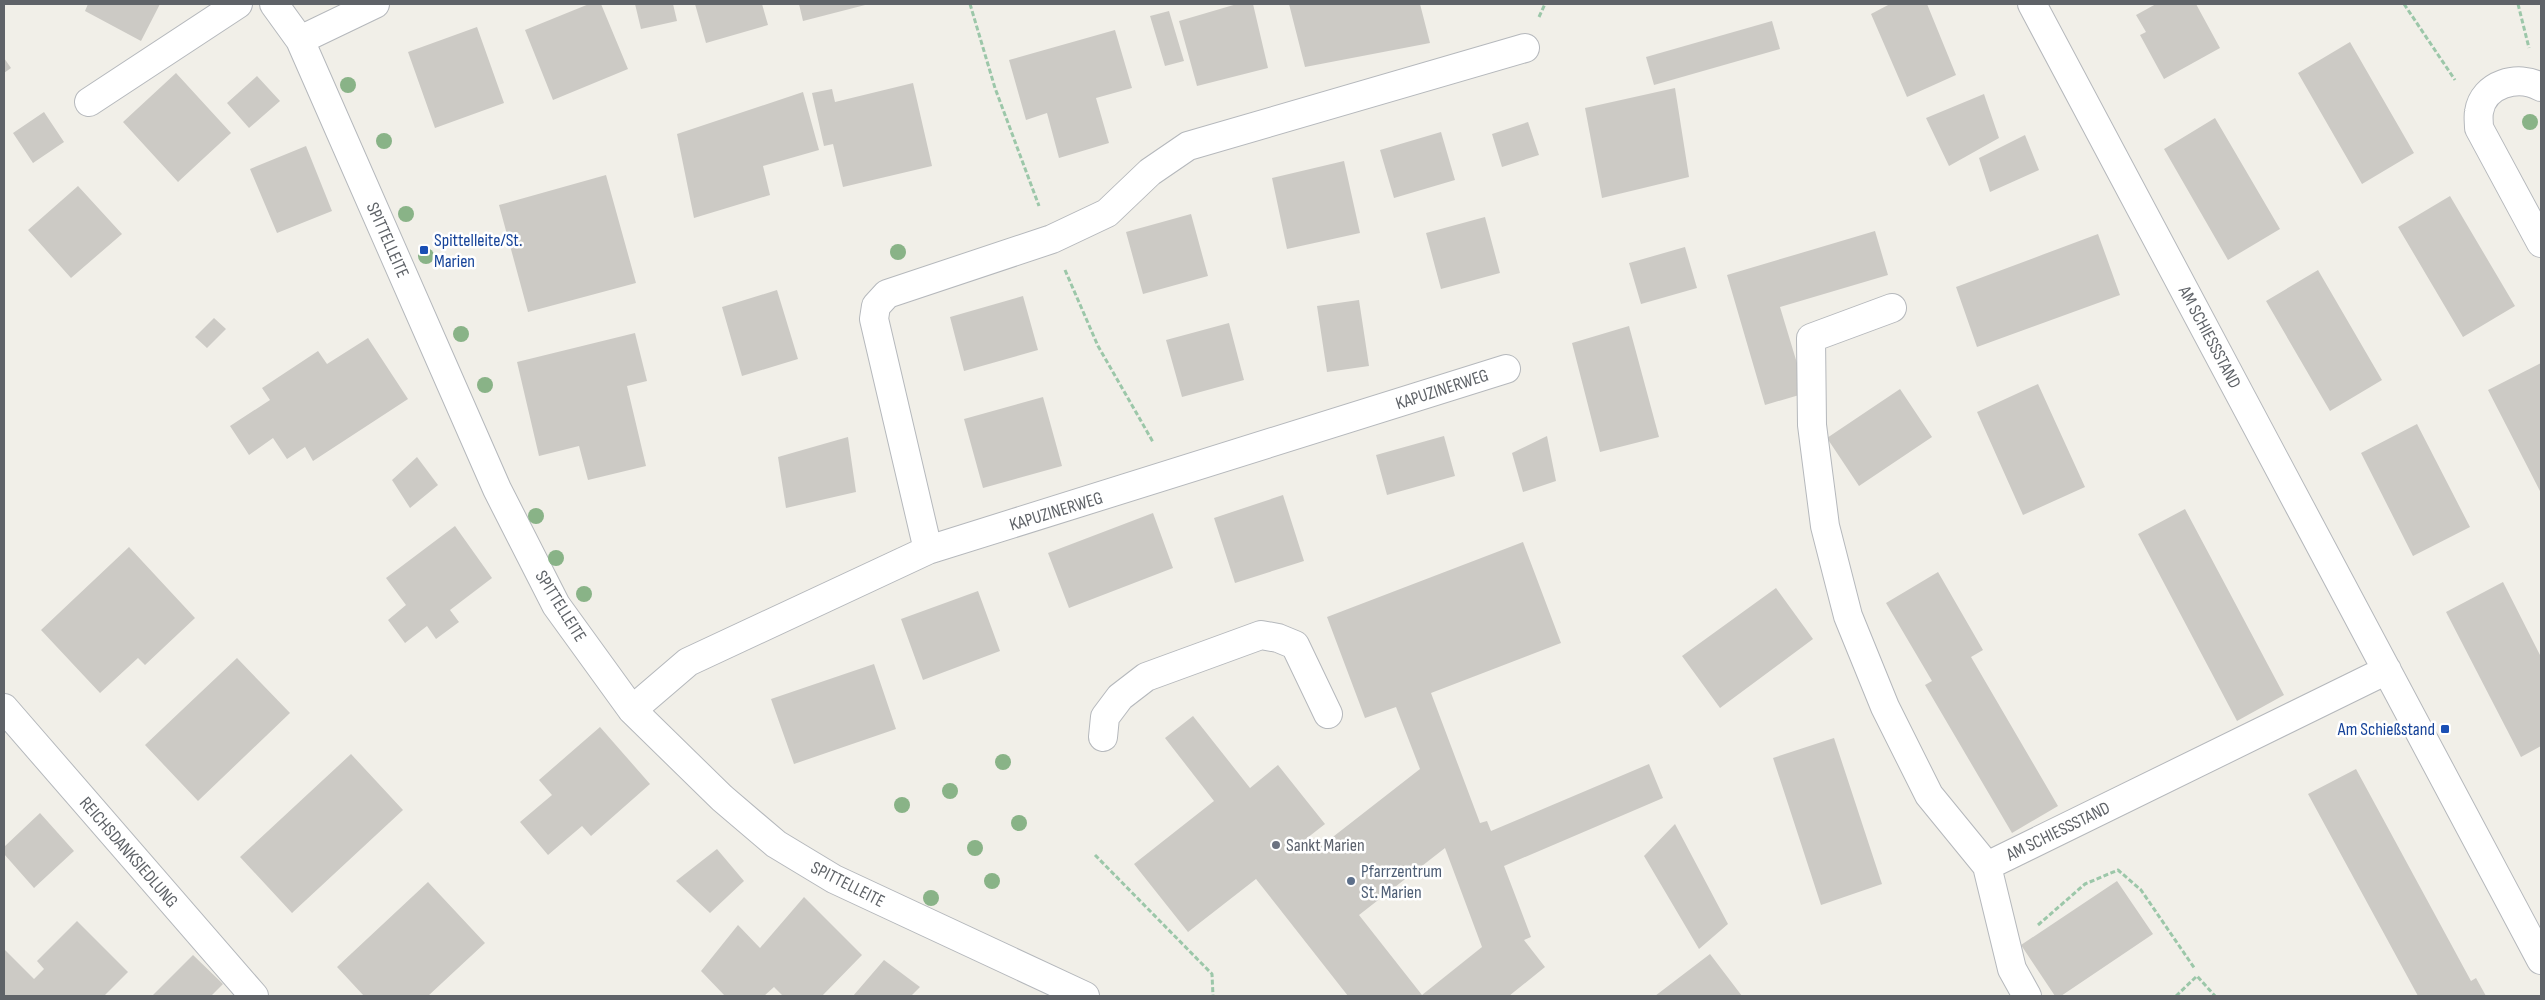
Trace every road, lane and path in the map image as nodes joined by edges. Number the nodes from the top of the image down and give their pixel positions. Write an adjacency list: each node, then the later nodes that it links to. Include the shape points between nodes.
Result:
1 (238, 4): 9 (street)
2 (274, 4): 6 (street, SPITTELLEITE)
3 (375, 4): 6 (street)
4 (2032, 4): 15 (street, AM SCHIESSSTAND)
5 (2404, 4): 10 (path)
6 (300, 40): 17 (street, SPITTELLEITE, via 497,489 556,605)
7 (1525, 48): 14 (street, via 1188,146 1150,172 1107,213 1052,239 887,294 876,306 874,319)
8 (2541, 87): 10 (street, via 2516,81 2499,84 2485,97)
9 (89, 102)
10 (2479, 112): 11 (street, via 2479,128)
11 (2541, 243)
12 (1892, 308): 21 (street, via 1812,338 1812,425 1825,526 1848,616 1885,707 1929,795)
13 (1506, 369): 14 (street, KAPUZINERWEG)
14 (928, 550): 17 (street, KAPUZINERWEG, via 688,662)
15 (2387, 670): 21 (street, AM SCHIESSSTAND); 23 (street, AM SCHIESSSTAND)
16 (4, 708): 25 (street, REICHSDANKSIEDLUNG)
17 (632, 710): 26 (street, SPITTELLEITE, via 722,798 776,844 834,879)
18 (1328, 714): 19 (street, via 1295,645 1260,635 1146,677 1120,697 1105,717)
19 (1103, 737)
20 (1095, 855): 27 (path, via 1212,974)
21 (1987, 866): 22 (street, AM SCHIESSSTAND)
22 (2008, 951): 24 (path, via 2085,884 2118,870 2141,890); 28 (street, AM SCHIESSSTAND, via 2012,969)
23 (2541, 960)
24 (2195, 968)
25 (254, 996)
26 (1085, 996)
27 (1213, 996)
28 (2027, 996)
29 (2176, 996): 30 (path, via 2197,976)
30 (2216, 996)

